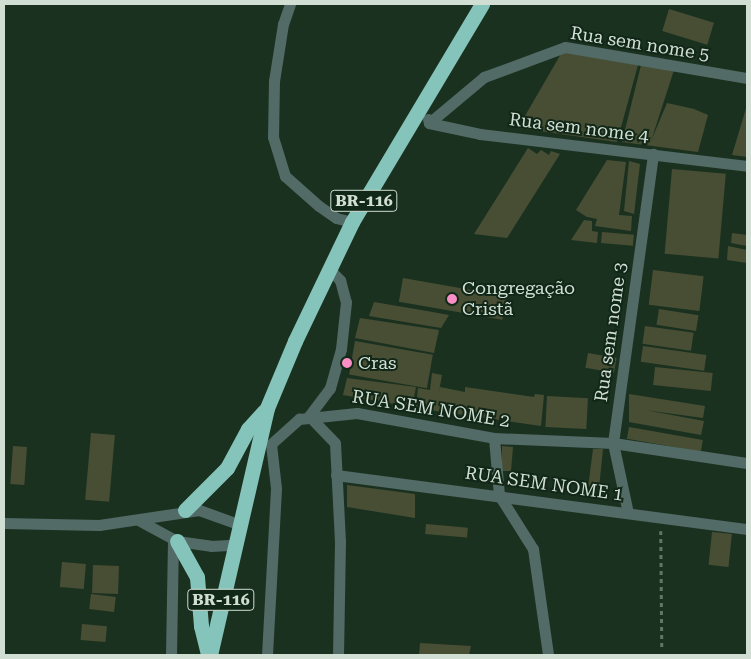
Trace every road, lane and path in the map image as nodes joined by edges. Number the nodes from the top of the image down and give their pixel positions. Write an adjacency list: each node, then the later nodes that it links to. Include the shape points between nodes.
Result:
1 (290, 4): 8 (street, via 283,24 274,81 273,137 285,176 336,218)
2 (482, 4): 4 (highway, BR-116)
3 (747, 78): 5 (street, Rua sem nome 5, via 566,47 484,77)
4 (424, 103): 5 (street); 8 (highway, BR-116)
5 (429, 123): 6 (street, Rua sem nome 4, via 480,134)
6 (653, 154): 7 (street, Rua sem nome 4); 13 (street, Rua sem nome 3)
7 (747, 166)
8 (352, 222): 9 (highway, BR-116)
9 (329, 269): 10 (highway, BR-116); 11 (street, via 340,280 346,302 341,349 330,388)
10 (267, 408): 14 (street); 18 (highway, via 248,429 227,468); 23 (highway, BR-116)
11 (309, 416): 12 (street, RUA SEM NOME 2, via 357,412); 14 (street, RUA SEM NOME 2, via 299,419); 16 (street, via 335,443)
12 (494, 438): 13 (street, RUA SEM NOME 2); 17 (street)
13 (613, 443): 15 (street, RUA SEM NOME 2); 19 (street, Rua sem nome 3)
14 (271, 444): 30 (street, via 276,488)
15 (747, 463)
16 (336, 475): 17 (street, RUA SEM NOME 1); 31 (street, via 340,541)
17 (499, 495): 19 (street, RUA SEM NOME 1); 32 (street, via 533,549)
18 (185, 510): 21 (street); 23 (street, via 213,513)
19 (628, 513): 20 (street, RUA SEM NOME 1)
20 (661, 517): 24 (street, RUA SEM NOME 1); 27 (path)
21 (140, 521): 22 (street, via 99,525); 25 (street)
22 (4, 523)
23 (238, 524): 26 (highway, BR-116)
24 (747, 529)
25 (175, 541): 26 (street, via 211,546); 28 (street); 29 (highway, via 197,577 200,626)
26 (233, 545): 29 (highway, BR-116)
27 (662, 648)
28 (171, 655)
29 (209, 655)
30 (267, 655)
31 (338, 655)
32 (548, 655)

